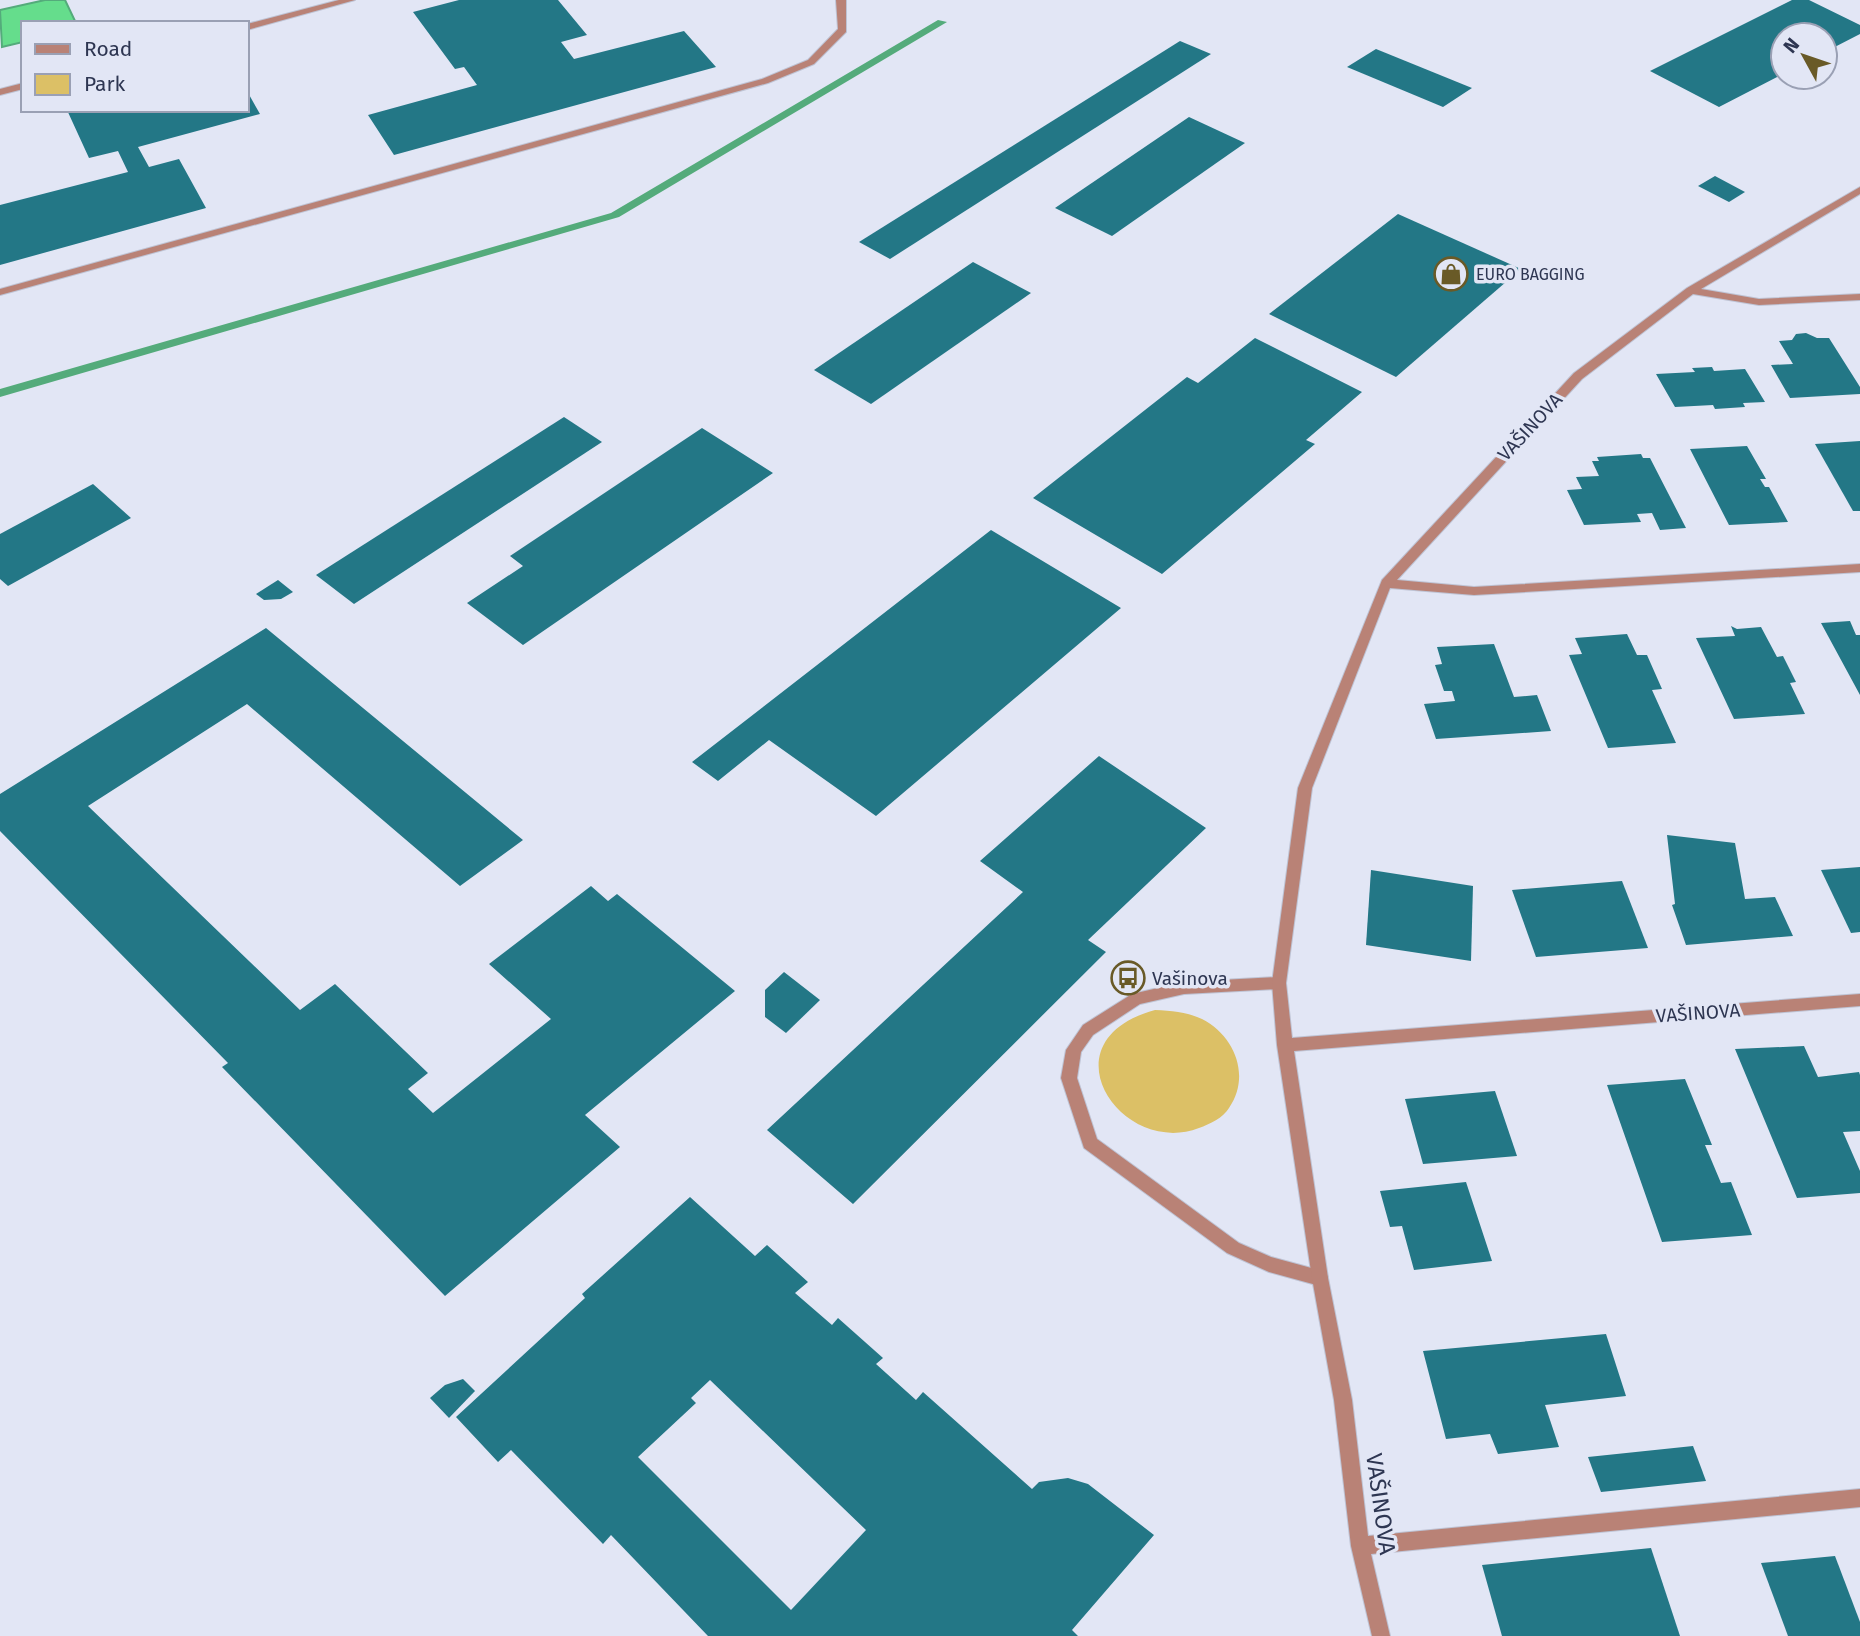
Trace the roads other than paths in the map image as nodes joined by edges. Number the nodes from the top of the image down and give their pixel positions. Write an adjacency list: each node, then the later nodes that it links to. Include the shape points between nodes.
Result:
1 (350, 0): 3 (street)
2 (841, 0): 8 (street, via 843,30 811,62 765,81)
3 (248, 27)
4 (21, 87): 5 (street)
5 (0, 92)
6 (1860, 190): 7 (street, VAŠINOVA)
7 (1691, 290): 9 (street, via 1759,302); 11 (street, VAŠINOVA, via 1578,376)
8 (0, 292)
9 (1860, 297)
10 (1860, 568): 11 (street, via 1474,591)
11 (1386, 583): 12 (street, VAŠINOVA, via 1305,788)
12 (1279, 983): 14 (street, VAŠINOVA); 15 (street, via 1184,988 1137,998 1088,1030 1074,1050 1069,1079 1090,1143 1233,1248)
13 (1860, 1000): 14 (street, VAŠINOVA)
14 (1285, 1045): 15 (street, VAŠINOVA)
15 (1320, 1278): 17 (street, VAŠINOVA, via 1343,1399)
16 (1860, 1498): 17 (street)
17 (1360, 1546): 18 (street, VAŠINOVA)
18 (1381, 1636)

